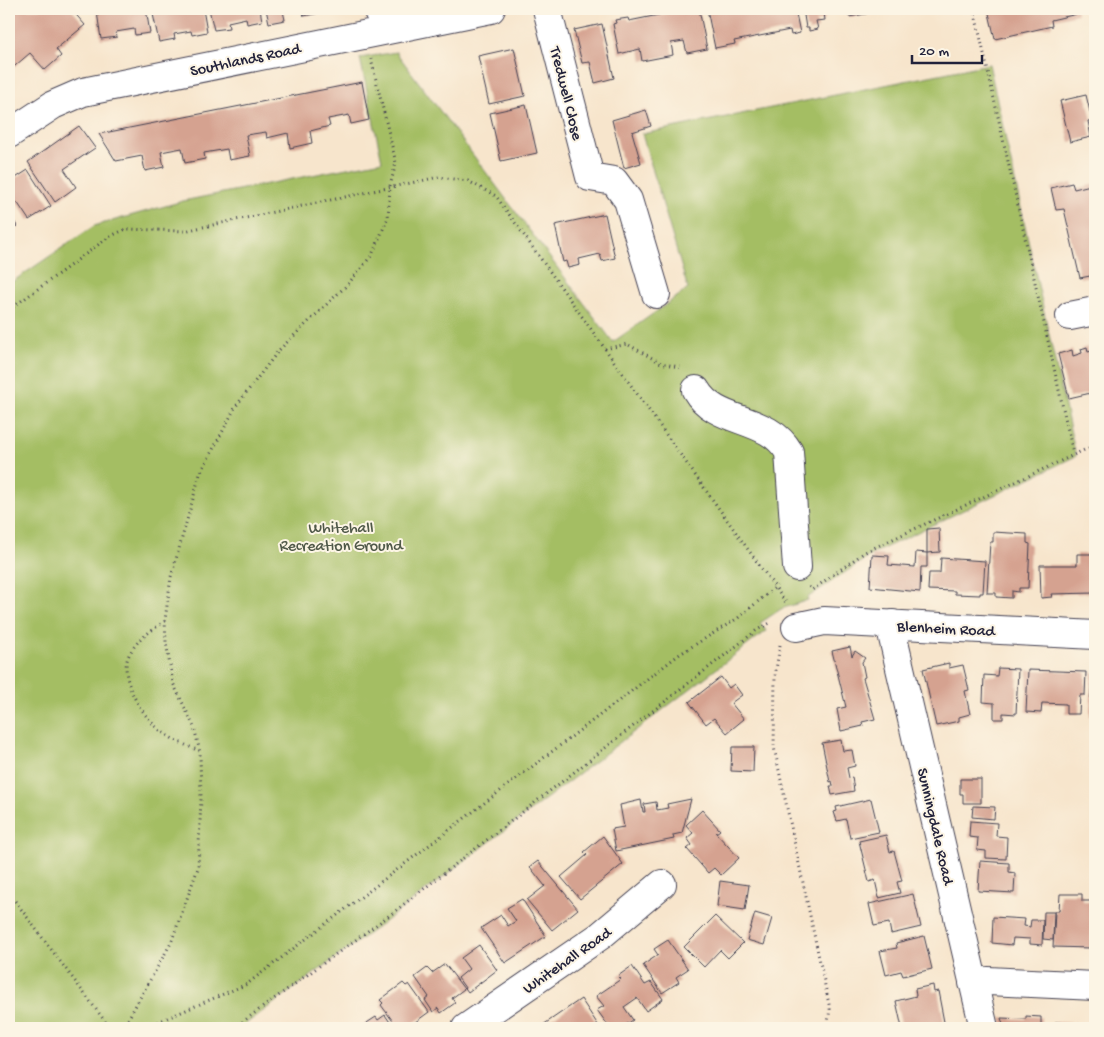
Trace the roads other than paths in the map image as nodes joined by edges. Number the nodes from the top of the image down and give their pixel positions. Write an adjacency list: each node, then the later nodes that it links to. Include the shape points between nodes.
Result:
1 (490, 9): 3 (street, Southlands Road)
2 (547, 9): 5 (street, Tredwell Close, via 590,177 614,180 628,200)
3 (377, 24): 4 (street, Southlands Road, via 83,92 53,105)
4 (9, 134)
5 (656, 294)
6 (696, 390): 7 (street, via 711,408 748,421 786,447 790,462)
7 (796, 578)
8 (892, 624): 9 (street, Blenheim Road, via 824,622); 10 (street, Blenheim Road); 12 (street, Sunningdale Road)
9 (786, 625)
10 (1095, 635)
11 (662, 884): 14 (street, Whitehall Road, via 600,936)
12 (973, 983): 13 (street); 15 (street, Sunningdale Road)
13 (1095, 986)
14 (466, 1028)
15 (984, 1028)

